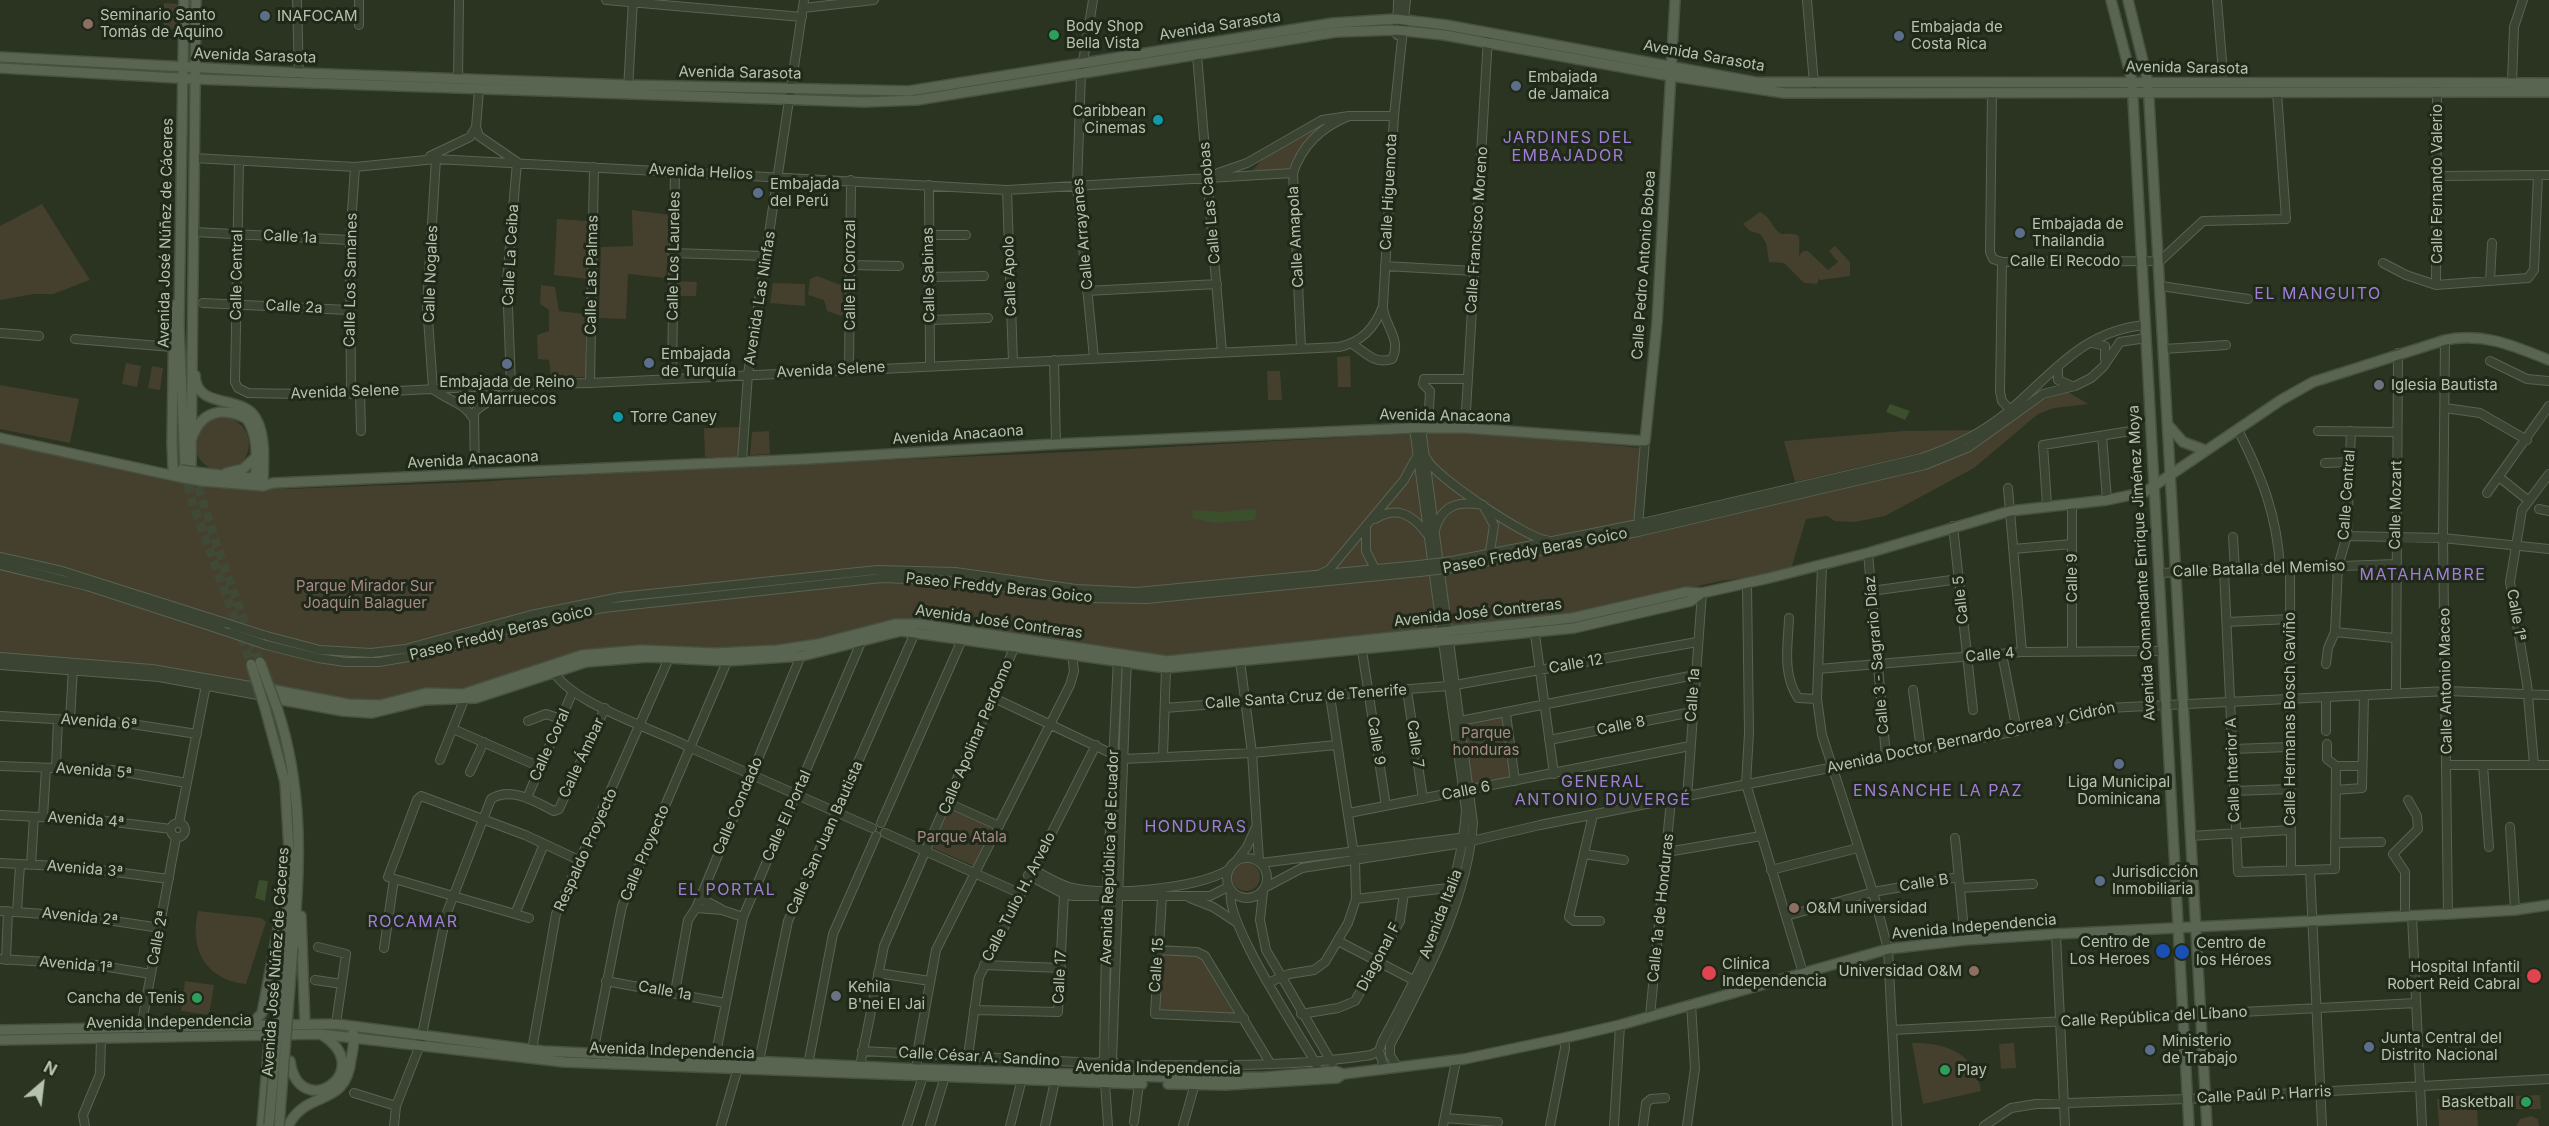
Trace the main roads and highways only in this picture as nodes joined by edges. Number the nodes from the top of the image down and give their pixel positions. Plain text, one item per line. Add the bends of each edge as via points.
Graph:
1 (184, 0) edge
2 (196, 0) edge
3 (1675, 0) edge
4 (2111, 0) edge
5 (2128, 0) edge
6 (1488, 38) junction
7 (0, 57) edge
8 (0, 68) edge
9 (1672, 71) junction
10 (183, 73) junction
11 (195, 74) junction
12 (299, 78) junction
13 (2549, 83) edge
14 (2132, 86) junction
15 (2149, 87) junction
16 (2387, 88) junction
17 (2437, 88) junction
18 (628, 89) junction
19 (2549, 92) edge
20 (181, 176) junction
21 (194, 176) junction
22 (181, 190) junction
23 (194, 190) junction
24 (194, 246) junction
25 (180, 248) junction
26 (192, 338) junction
27 (2549, 360) edge
28 (2168, 425) junction
29 (0, 438) edge
30 (1645, 441) joint
31 (190, 443) junction
32 (2205, 450) junction
33 (257, 456) junction
34 (181, 471) junction
35 (217, 474) junction
36 (2171, 476) junction
37 (203, 477) junction
38 (259, 482) junction
39 (2154, 488) junction
40 (917, 628) junction
41 (964, 635) junction
42 (1361, 645) junction
43 (802, 651) junction
44 (729, 657) junction
45 (1122, 658) junction
46 (552, 668) junction
47 (294, 869) junction
48 (2549, 905) edge
49 (2194, 927) junction
50 (2176, 928) junction
51 (289, 947) junction
52 (291, 987) junction
53 (262, 1012) junction
54 (305, 1024) junction
55 (250, 1026) junction
56 (352, 1026) junction
57 (0, 1030) edge
58 (270, 1030) junction
59 (202, 1031) junction
60 (140, 1032) junction
61 (320, 1034) junction
62 (354, 1037) junction
63 (0, 1040) edge
64 (421, 1041) junction
65 (487, 1050) junction
66 (592, 1058) junction
67 (739, 1064) junction
68 (807, 1067) junction
69 (848, 1069) junction
70 (919, 1074) junction
71 (1023, 1076) junction
72 (1093, 1079) junction
73 (1124, 1080) junction
74 (1196, 1082) junction
75 (271, 1126) edge
76 (288, 1126) edge
77 (2188, 1126) edge
78 (2207, 1126) edge

1 - 10 main road, Avenida José Núñez de Cáceres
2 - 11 main road, Avenida José Núñez de Cáceres
3 - 9 main road, Calle Pedro Antonio Bobea
4 - 14 main road, Avenida Comandante Enrique Jiménez Moya
5 - 15 main road
6 - 9 main road, Avenida Sarasota
6 - 18 main road, Avenida Sarasota via 1399,31 1336,32 917,100 790,100
6 - 18 main road, Avenida Sarasota via 1400,19 1333,23 909,91
7 - 10 main road, Avenida Sarasota
8 - 10 main road, Avenida Sarasota
9 - 14 main road, Avenida Sarasota via 1755,82 1814,84
9 - 14 main road, Avenida Sarasota via 1784,93 1992,93
9 - 30 main road, Calle Pedro Antonio Bobea via 1657,323
10 - 11 main road, Avenida Sarasota
10 - 20 main road, Avenida José Núñez de Cáceres
11 - 12 main road, Avenida Sarasota
11 - 21 main road, Avenida José Núñez de Cáceres
12 - 18 main road, Avenida Sarasota via 458,78
12 - 18 main road, Avenida Sarasota via 479,90
13 - 17 main road, Avenida Sarasota
14 - 15 main road, Avenida Sarasota
14 - 39 main road, Avenida Comandante Enrique Jiménez Moya
15 - 16 main road, Avenida Sarasota via 2277,92
15 - 16 main road, Avenida Sarasota via 2223,80
15 - 28 main road
16 - 17 main road, Avenida Sarasota
17 - 19 main road, Avenida Sarasota
20 - 21 main road
20 - 22 main road, Avenida José Núñez de Cáceres
21 - 23 main road, Avenida José Núñez de Cáceres
22 - 23 main road
22 - 25 main road, Avenida José Núñez de Cáceres
23 - 24 main road, Avenida José Núñez de Cáceres
24 - 25 main road
24 - 26 main road, Avenida José Núñez de Cáceres
25 - 34 main road, Avenida José Núñez de Cáceres
25 - 34 main road via 172,347
26 - 31 main road, Avenida José Núñez de Cáceres
26 - 38 main road via 199,390 210,399 244,408 256,418 262,436
27 - 32 main road, Avenida José Contreras via 2494,339 2462,336 2445,340 2313,382
28 - 32 main road via 2183,442
28 - 36 main road
29 - 34 main road, Avenida Anacaona
30 - 38 main road, Avenida Anacaona via 1421,428
31 - 33 main road via 199,423 215,411 225,410 246,419 253,429
31 - 34 main road, Avenida José Núñez de Cáceres
32 - 36 main road, Avenida José Contreras
33 - 35 main road via 243,469
33 - 38 main road
34 - 37 main road, Avenida Anacaona, bridge
35 - 37 main road, Avenida Anacaona
35 - 38 main road, Avenida Anacaona
36 - 39 main road, Avenida José Contreras
36 - 49 main road
37 - 38 main road, Avenida Anacaona
39 - 42 main road, Avenida José Contreras via 2107,500 2010,511 1868,553 1702,593 1691,601 1584,626 1534,627
39 - 50 main road, Avenida Comandante Enrique Jiménez Moya
40 - 41 main road, Avenida José Contreras
40 - 43 main road, Avenida José Contreras
40 - 43 main road, Avenida José Contreras via 882,627
41 - 45 main road, Avenida José Contreras
41 - 45 main road, Avenida José Contreras via 1015,646
42 - 45 main road, Avenida José Contreras via 1167,661
42 - 45 main road, Avenida José Contreras via 1166,668
43 - 44 main road, Avenida José Contreras
44 - 46 main road, Avenida José Contreras via 634,657
44 - 46 main road, Avenida José Contreras via 622,651 582,655
46 - 46 main road, Avenida José Contreras via 464,700 425,700 364,713 265,693 380,705 426,693 463,694
47 - 47 main road, Avenida José Núñez de Cáceres, bridge via 285,782 255,663 277,708 290,749 297,797
47 - 51 main road, Avenida José Núñez de Cáceres
47 - 53 main road
47 - 54 main road
48 - 49 main road, Avenida Independencia
49 - 50 main road, Avenida Independencia
49 - 78 main road
50 - 74 main road, Avenida Independencia via 1965,940 1888,949 1620,1025 1456,1060 1321,1076
50 - 77 main road, Avenida Comandante Enrique Jiménez Moya
51 - 52 main road, Avenida José Núñez de Cáceres, bridge
51 - 75 main road, Avenida José Núñez de Cáceres, bridge
52 - 61 main road, bridge via 290,1061 294,1077 303,1087 316,1091 335,1082 342,1071 343,1058 335,1045
52 - 75 main road, Avenida José Núñez de Cáceres, bridge
53 - 55 main road
53 - 58 main road
54 - 56 main road, Avenida Independencia
54 - 58 main road, Avenida Independencia
55 - 58 main road, Avenida Independencia
55 - 59 main road, Avenida Independencia
56 - 62 main road
56 - 64 main road, Avenida Independencia
57 - 60 main road, Avenida Independencia
58 - 59 main road, Avenida Independencia
58 - 61 main road, Avenida Independencia
58 - 75 main road
59 - 60 main road, Avenida Independencia
60 - 63 main road, Avenida Independencia via 101,1039
61 - 62 main road, Avenida Independencia
62 - 64 main road, Avenida Independencia
62 - 76 main road via 346,1084 305,1106
64 - 65 main road, Avenida Independencia
65 - 66 main road, Avenida Independencia
65 - 66 main road, Avenida Independencia via 532,1050
66 - 67 main road, Avenida Independencia
67 - 68 main road, Avenida Independencia
67 - 68 main road, Avenida Independencia via 759,1061
68 - 69 main road, Avenida Independencia
69 - 70 main road, Avenida Independencia
69 - 70 main road, Avenida Independencia via 860,1066
70 - 71 main road, Avenida Independencia
71 - 72 main road, Avenida Independencia
71 - 72 main road, Avenida Independencia via 1055,1081
72 - 73 main road, Avenida Independencia
72 - 73 main road, Avenida Independencia via 1105,1083
73 - 74 main road, Avenida Independencia
73 - 74 main road, Avenida Independencia via 1139,1084

